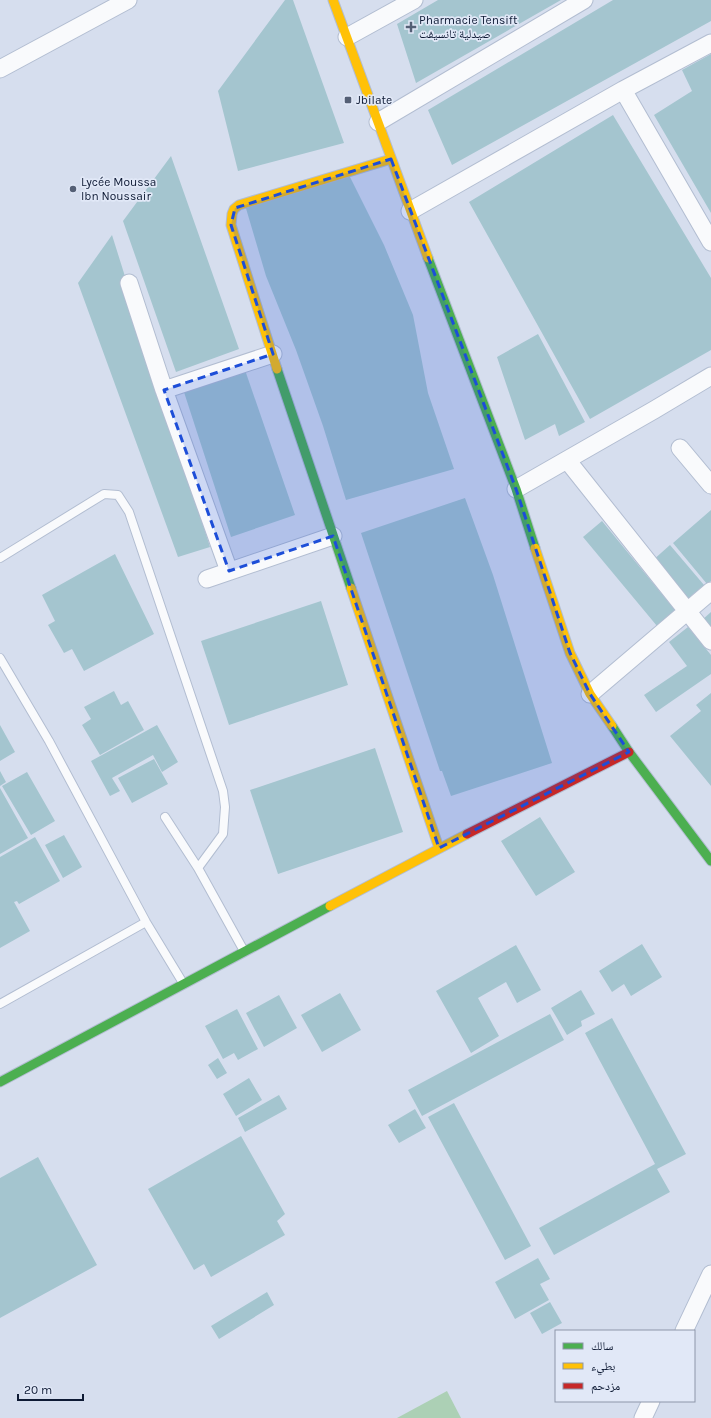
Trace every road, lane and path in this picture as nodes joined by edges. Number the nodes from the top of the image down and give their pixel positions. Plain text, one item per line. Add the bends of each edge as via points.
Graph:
1 (128, 0) edge
2 (333, 0) edge
3 (414, 0) edge
4 (584, 0) edge
5 (347, 38) junction
6 (711, 43) edge
7 (0, 69) edge
8 (623, 90) junction
9 (378, 122) junction
10 (391, 159) junction
11 (410, 211) junction
12 (711, 242) edge
13 (129, 283) dead end
14 (273, 354) junction
15 (711, 376) edge
16 (164, 390) junction
17 (680, 448) dead end
18 (567, 460) junction
19 (711, 485) edge
20 (516, 489) junction
21 (333, 536) junction
22 (0, 558) edge
23 (229, 571) junction
24 (207, 579) dead end
25 (711, 591) edge
26 (688, 612) junction
27 (711, 641) edge
28 (0, 658) edge
29 (590, 694) junction
30 (629, 752) junction
31 (165, 817) dead end
32 (439, 848) junction
33 (711, 861) edge
34 (198, 868) junction
35 (146, 922) junction
36 (244, 951) junction
37 (183, 984) junction
38 (0, 1004) edge
39 (0, 1082) edge
40 (710, 1281) edge
41 (685, 1330) edge
42 (651, 1402) edge
43 (643, 1418) edge

1 - 7 street
2 - 5 street
3 - 5 street
4 - 9 street
5 - 9 street
6 - 8 street
8 - 11 street
8 - 12 street
9 - 10 street
10 - 11 street
10 - 14 street via 239,205 232,212 231,225
11 - 20 street
13 - 16 street
14 - 16 street
14 - 21 street
15 - 18 street
16 - 23 street
17 - 19 street
18 - 20 street
18 - 26 street
20 - 29 street via 570,653
21 - 23 street
21 - 32 street
22 - 34 lane via 104,494 118,495 131,520 223,791 223,834
23 - 24 street
25 - 26 street
26 - 27 street
26 - 29 street
28 - 35 lane via 49,741
29 - 30 street
30 - 32 street
30 - 33 street
31 - 34 lane
32 - 36 street
34 - 36 lane
35 - 37 lane
35 - 38 lane
36 - 37 street
37 - 39 street
40 - 41 street
42 - 43 street

